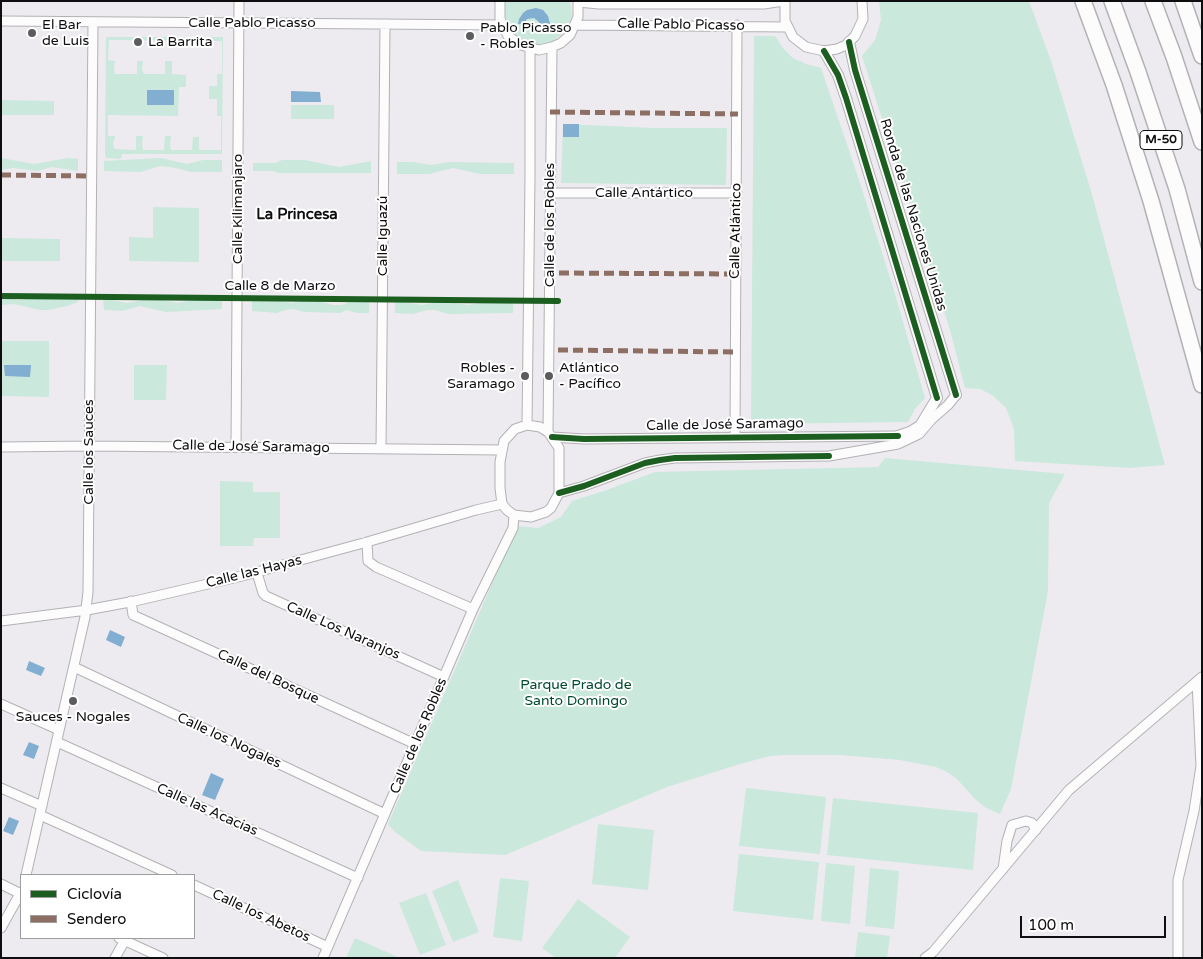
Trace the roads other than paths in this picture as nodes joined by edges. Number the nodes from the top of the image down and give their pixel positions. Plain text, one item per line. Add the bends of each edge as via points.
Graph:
1 (239, 1) edge
2 (500, 1) edge
3 (578, 1) edge
4 (784, 1) edge
5 (862, 1) edge
6 (1083, 1) edge
7 (1112, 1) edge
8 (1153, 1) edge
9 (1183, 1) edge
10 (1, 21) edge
11 (93, 22) junction
12 (239, 23) junction
13 (385, 24) junction
14 (502, 25) junction
15 (576, 25) junction
16 (737, 25) junction
17 (787, 27) junction
18 (849, 42) junction
19 (552, 47) junction
20 (530, 49) junction
21 (824, 51) junction
22 (1202, 56) edge
23 (1202, 142) edge
24 (550, 193) junction
25 (737, 193) junction
26 (1202, 282) edge
27 (1202, 385) edge
28 (956, 394) joint
29 (527, 425) junction
30 (550, 434) junction
31 (898, 436) joint
32 (735, 437) junction
33 (89, 446) junction
34 (1, 447) edge
35 (236, 447) junction
36 (382, 449) junction
37 (502, 450) junction
38 (559, 493) junction
39 (502, 504) junction
40 (514, 515) junction
41 (367, 542) junction
42 (257, 573) junction
43 (131, 601) junction
44 (473, 609) junction
45 (87, 610) junction
46 (1, 621) edge
47 (74, 667) junction
48 (444, 677) junction
49 (1199, 679) edge
50 (1, 704) edge
51 (59, 730) junction
52 (57, 742) junction
53 (415, 744) junction
54 (1, 788) edge
55 (41, 810) junction
56 (385, 814) junction
57 (1036, 830) junction
58 (1003, 869) junction
59 (26, 874) edge
60 (170, 874) edge
61 (358, 878) junction
62 (1, 884) edge
63 (195, 885) edge
64 (20, 893) edge
65 (20, 895) edge
66 (1, 928) edge
67 (122, 939) edge
68 (328, 947) junction
69 (115, 958) edge
70 (163, 958) edge
71 (323, 958) edge
72 (925, 958) edge
73 (1178, 958) edge

1 - 12 street, Calle Kilimanjaro
2 - 14 street
3 - 4 street, Calle Pablo Picasso via 599,4 764,4
3 - 15 street
4 - 17 street
5 - 18 street via 861,26
6 - 27 highway via 1151,201
7 - 26 highway, M-50 via 1177,189
8 - 23 highway, M-50
9 - 22 highway
10 - 11 street, Calle Pablo Picasso
11 - 12 street, Calle Pablo Picasso
11 - 33 street, Calle los Sauces
12 - 13 street, Calle Pablo Picasso
12 - 35 street, Calle Kilimanjaro
13 - 14 street, Calle Pablo Picasso
13 - 36 street, Calle Iguazú
14 - 20 street via 514,41
15 - 16 street, Calle Pablo Picasso
15 - 19 street via 570,35
16 - 17 street, Calle Pablo Picasso
16 - 25 street, Calle Atlántico
17 - 21 street via 806,47
18 - 21 street via 837,49
18 - 28 street, Ronda de las Naciones Unidas
19 - 20 street
19 - 24 street, Calle de los Robles
20 - 29 street, Calle de los Robles
21 - 31 street via 838,75 846,98 938,398 920,426
24 - 25 street, Calle Antártico
24 - 30 street, Calle de los Robles
25 - 32 street, Calle Atlántico
28 - 38 street via 919,434 898,444 829,456 660,460
29 - 30 street via 540,427
29 - 37 street via 508,435
30 - 32 street, Calle de José Saramago via 584,439
30 - 38 street via 559,448
31 - 32 street, Calle de José Saramago
33 - 34 street, Calle de José Saramago
33 - 35 street, Calle de José Saramago
33 - 45 street, Calle los Sauces
35 - 36 street, Calle de José Saramago
36 - 37 street, Calle de José Saramago
37 - 39 street
38 - 40 street via 546,512 531,517
39 - 40 street
39 - 41 street, Calle las Hayas
40 - 44 street, Calle de los Robles via 513,528
41 - 42 street, Calle las Hayas
41 - 44 street via 368,561 376,567
42 - 43 street, Calle las Hayas
42 - 48 street, Calle Los Naranjos via 266,596
43 - 45 street, Calle las Hayas
43 - 53 street, Calle del Bosque via 133,615
44 - 48 street, Calle de los Robles
45 - 46 street, Calle las Hayas
45 - 47 street, Calle los Sauces
47 - 51 street, Calle los Sauces
47 - 56 street, Calle los Nogales
48 - 53 street, Calle de los Robles
49 - 57 street via 1069,790
49 - 73 street via 1201,766 1178,880
50 - 51 street
51 - 52 street, Calle los Sauces
52 - 55 street, Calle los Sauces
52 - 61 street, Calle las Acacias
53 - 56 street, Calle de los Robles
54 - 55 street
55 - 59 street, Calle los Sauces
55 - 60 street
56 - 61 street, Calle de los Robles
57 - 58 street
57 - 58 street via 1032,823 1026,821 1012,825
58 - 72 street
61 - 68 street, Calle de los Robles
62 - 64 street
63 - 68 street, Calle los Abetos
65 - 66 street
67 - 69 street
67 - 70 street
68 - 71 street, Calle de los Robles

